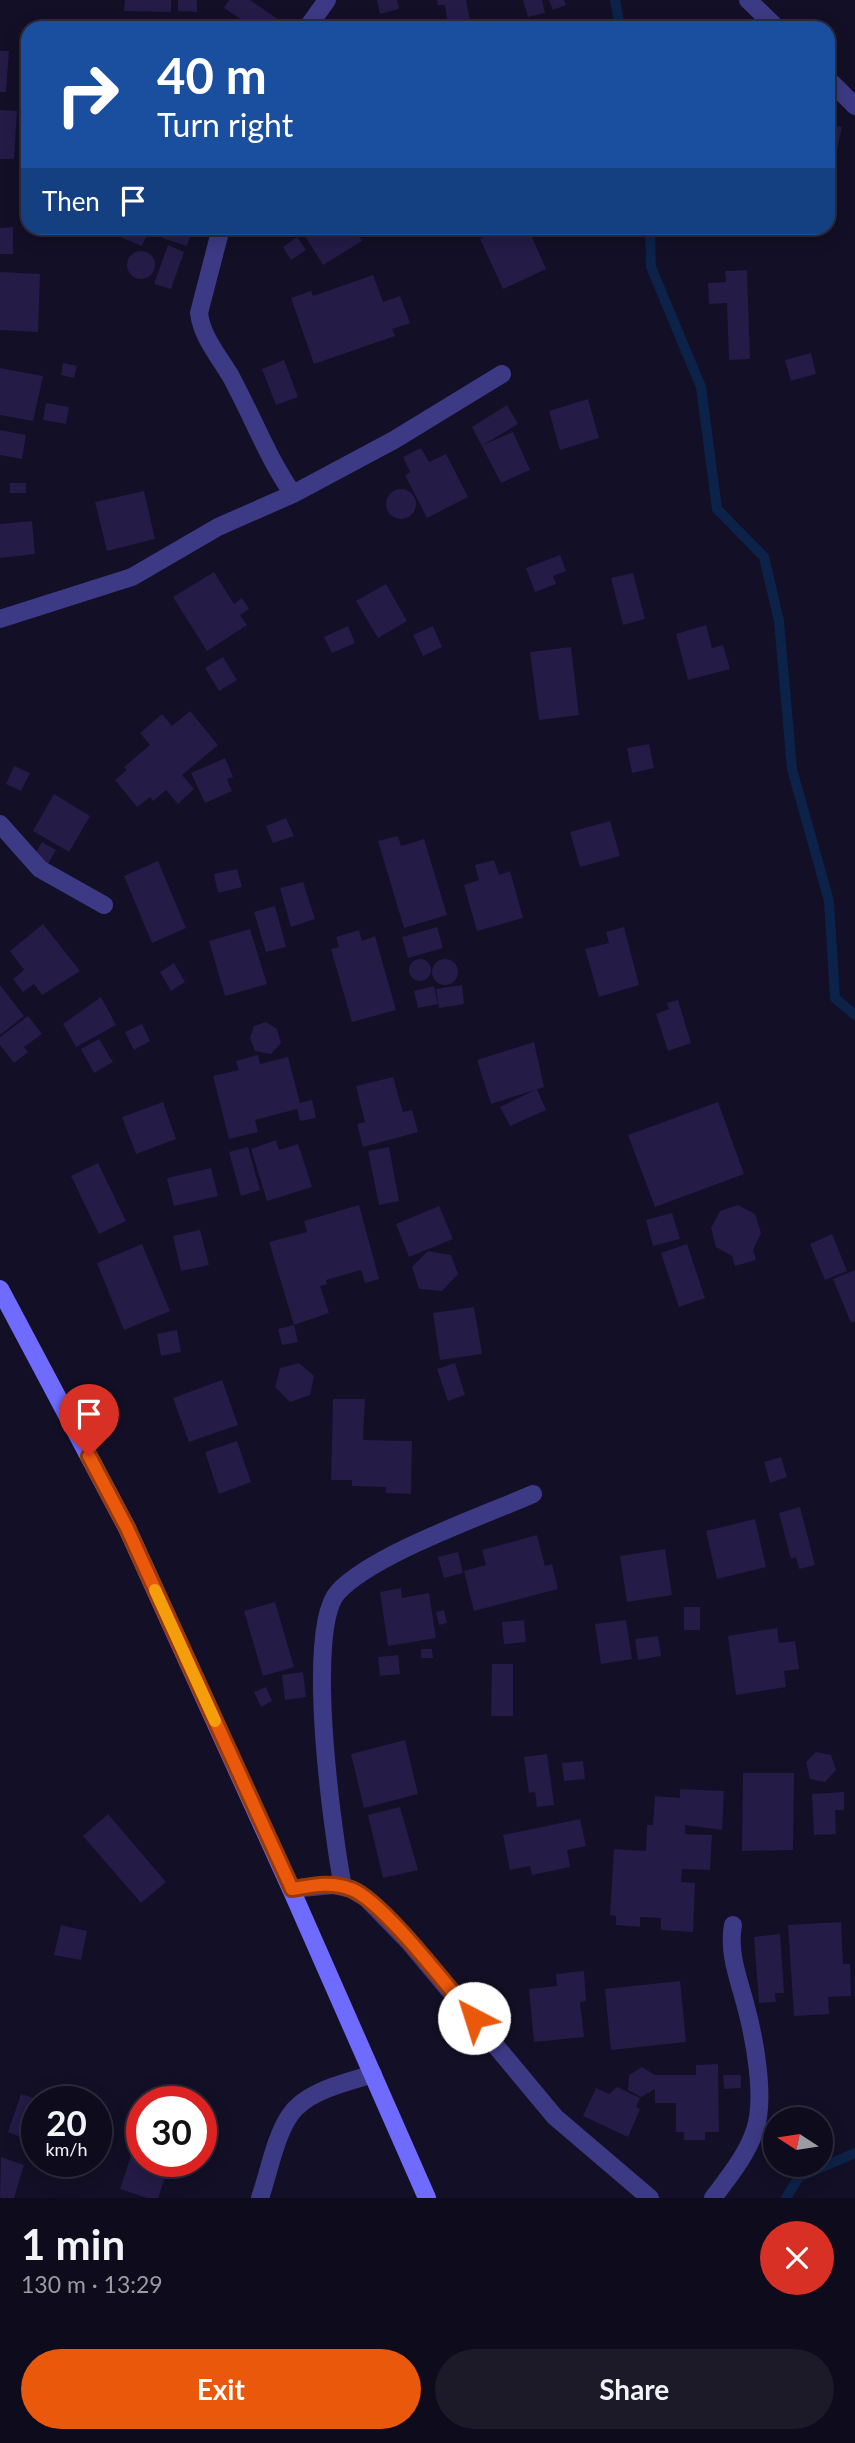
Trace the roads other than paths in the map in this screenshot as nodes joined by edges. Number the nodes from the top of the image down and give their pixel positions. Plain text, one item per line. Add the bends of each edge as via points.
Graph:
1 (327, 0) edge
2 (748, 0) edge
3 (312, 21) edge
4 (769, 21) edge
5 (835, 86) edge
6 (855, 106) edge
7 (219, 235) edge
8 (502, 374) dead end
9 (293, 494) junction
10 (0, 619) edge
11 (0, 824) edge
12 (104, 905) dead end
13 (0, 1289) edge
14 (533, 1494) dead end
15 (343, 1887) junction
16 (292, 1889) junction
17 (733, 1925) dead end
18 (373, 2074) junction
19 (260, 2198) edge
20 (427, 2198) edge
21 (650, 2198) edge
22 (713, 2198) edge

1 - 3 street
2 - 4 street
5 - 6 street
7 - 9 street via 199,313 201,325
8 - 9 street
9 - 10 street via 218,527 132,577
11 - 12 street via 40,869
13 - 16 main road via 127,1528
14 - 15 street via 401,1551 347,1584 329,1606 324,1636 324,1754
15 - 16 street via 323,1884
15 - 21 street via 366,1898 410,1942 555,2118
16 - 18 main road
17 - 22 street via 732,1954 754,2042 758,2115 744,2153
18 - 19 street via 304,2101 290,2115
18 - 20 main road

